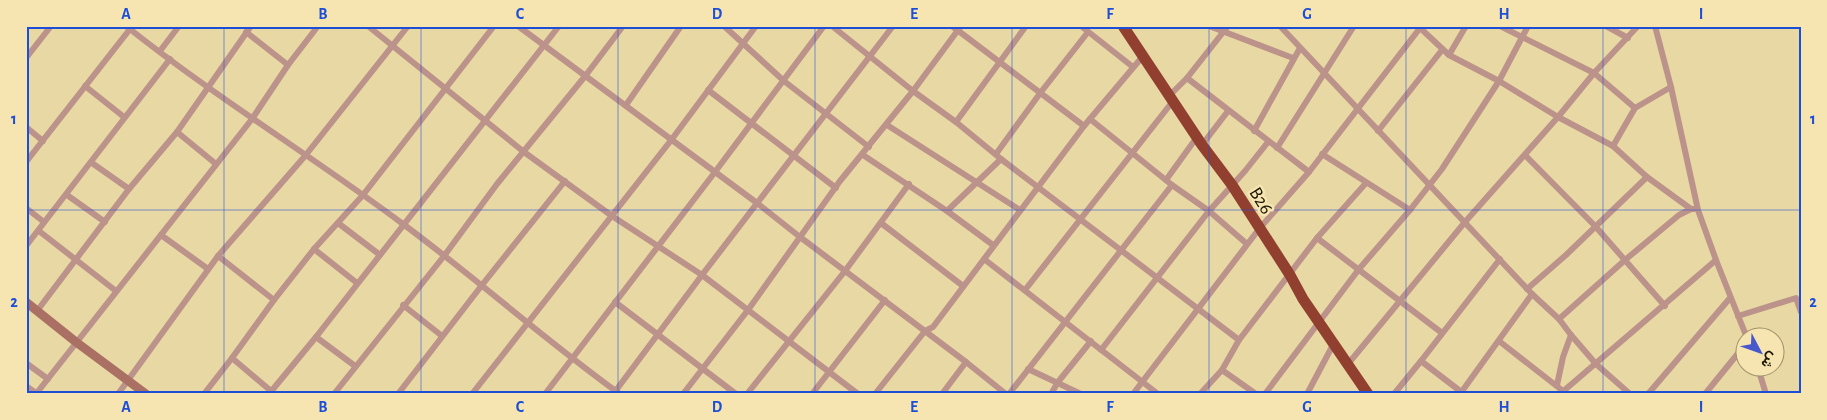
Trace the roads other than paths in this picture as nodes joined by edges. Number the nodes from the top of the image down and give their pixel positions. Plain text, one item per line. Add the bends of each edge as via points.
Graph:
1 (52, 26) edge
2 (179, 26) edge
3 (251, 26) edge
4 (318, 26) edge
5 (368, 26) edge
6 (408, 26) edge
7 (494, 26) edge
8 (518, 26) edge
9 (559, 26) edge
10 (623, 26) edge
11 (681, 26) edge
12 (724, 26) edge
13 (756, 26) edge
14 (824, 26) edge
15 (832, 26) edge
16 (893, 26) edge
17 (1026, 26) edge
18 (1081, 26) edge
19 (1209, 26) edge
20 (1280, 26) edge
21 (1354, 26) edge
22 (1466, 26) edge
23 (1500, 26) edge
24 (1528, 26) edge
25 (1606, 26) edge
26 (1638, 26) edge
27 (1655, 26) edge
28 (1124, 27) edge
29 (1419, 27) edge
30 (128, 28) edge
31 (957, 28) edge
32 (1226, 29) edge
33 (246, 32) junction
34 (1088, 32) junction
35 (1521, 37) junction
36 (1628, 38) junction
37 (743, 44) junction
38 (393, 46) junction
39 (544, 46) junction
40 (1300, 48) junction
41 (1442, 50) junction
42 (160, 51) junction
43 (1449, 55) junction
44 (1143, 56) junction
45 (871, 57) junction
46 (26, 58) edge
47 (1293, 58) junction
48 (170, 59) junction
49 (999, 62) junction
50 (288, 66) junction
51 (1134, 67) junction
52 (1324, 72) junction
53 (1594, 74) junction
54 (586, 75) junction
55 (1187, 78) junction
56 (784, 81) junction
57 (1499, 82) junction
58 (85, 86) junction
59 (208, 87) junction
60 (1671, 87) junction
61 (446, 90) junction
62 (708, 90) junction
63 (913, 91) junction
64 (1040, 92) junction
65 (1171, 99) junction
66 (626, 105) junction
67 (1635, 108) junction
68 (1358, 109) junction
69 (1228, 111) junction
70 (826, 114) junction
71 (124, 117) junction
72 (1558, 117) junction
73 (252, 119) junction
74 (1090, 119) junction
75 (485, 120) junction
76 (956, 122) junction
77 (752, 123) junction
78 (886, 125) junction
79 (1084, 126) junction
80 (26, 127) edge
81 (1254, 131) junction
82 (1378, 131) junction
83 (177, 132) junction
84 (672, 139) junction
85 (44, 141) junction
86 (1199, 141) junction
87 (1268, 142) junction
88 (870, 146) junction
89 (1613, 146) junction
90 (1277, 148) junction
91 (524, 152) junction
92 (1132, 152) junction
93 (793, 154) junction
94 (1322, 154) junction
95 (863, 155) junction
96 (1525, 155) junction
97 (305, 156) junction
98 (998, 157) junction
99 (26, 162) edge
100 (92, 162) junction
101 (216, 164) junction
102 (715, 172) junction
103 (1309, 172) junction
104 (1647, 177) junction
105 (1166, 180) junction
106 (564, 181) junction
107 (977, 182) junction
108 (1366, 182) junction
109 (909, 184) junction
110 (1172, 185) junction
111 (1430, 185) junction
112 (1232, 186) junction
113 (1039, 187) junction
114 (836, 188) junction
115 (130, 190) junction
116 (67, 195) junction
117 (363, 195) junction
118 (758, 203) junction
119 (26, 208) edge
120 (1691, 208) junction
121 (1020, 210) junction
122 (1410, 210) junction
123 (1698, 210) junction
124 (947, 211) junction
125 (1209, 211) junction
126 (612, 216) junction
127 (1080, 219) junction
128 (44, 222) junction
129 (105, 222) junction
130 (1465, 222) junction
131 (338, 223) junction
132 (881, 223) junction
133 (404, 225) junction
134 (1596, 227) junction
135 (1259, 229) junction
136 (38, 231) junction
137 (160, 235) junction
138 (800, 237) junction
139 (1317, 238) junction
140 (1247, 244) junction
141 (994, 245) junction
142 (26, 246) edge
143 (658, 246) junction
144 (314, 249) junction
145 (1120, 250) junction
146 (380, 255) junction
147 (218, 256) junction
148 (444, 256) junction
149 (984, 259) junction
150 (1500, 259) junction
151 (76, 260) junction
152 (1625, 260) junction
153 (1716, 260) junction
154 (1359, 268) junction
155 (208, 269) junction
156 (845, 271) junction
157 (702, 275) junction
158 (1290, 275) junction
159 (1158, 277) junction
160 (357, 283) junction
161 (482, 284) junction
162 (962, 286) junction
163 (1025, 290) junction
164 (116, 291) junction
165 (1530, 291) junction
166 (1730, 298) junction
167 (274, 300) junction
168 (884, 300) junction
169 (1399, 300) junction
170 (26, 302) edge
171 (615, 302) junction
172 (403, 305) junction
173 (1665, 306) junction
174 (1198, 309) junction
175 (748, 310) junction
176 (36, 311) junction
177 (1801, 312) edge
178 (1738, 316) junction
179 (1559, 319) junction
180 (1065, 321) junction
181 (1319, 321) junction
182 (527, 323) junction
183 (1743, 328) edge
184 (925, 331) junction
185 (1442, 333) junction
186 (658, 334) junction
187 (1571, 335) junction
188 (442, 336) junction
189 (316, 337) junction
190 (1239, 340) junction
191 (1499, 340) junction
192 (788, 341) junction
193 (1091, 341) junction
194 (76, 342) junction
195 (1334, 343) junction
196 (1101, 350) junction
197 (232, 358) junction
198 (1734, 358) edge
199 (573, 359) junction
200 (1421, 361) junction
201 (966, 362) junction
202 (26, 363) edge
203 (1348, 364) junction
204 (1596, 364) junction
205 (355, 366) junction
206 (703, 368) junction
207 (1028, 369) junction
208 (1222, 370) junction
209 (828, 371) junction
210 (1761, 378) edge
211 (48, 379) junction
212 (128, 380) junction
213 (1058, 382) junction
214 (1142, 382) junction
215 (26, 386) edge
216 (1557, 386) junction
217 (270, 392) edge
218 (1562, 392) edge
219 (616, 393) edge
220 (1462, 393) edge
221 (36, 394) edge
222 (118, 394) edge
223 (146, 394) edge
224 (204, 394) edge
225 (334, 394) edge
226 (398, 394) edge
227 (472, 394) edge
228 (545, 394) edge
229 (683, 394) edge
230 (736, 394) edge
231 (747, 394) edge
232 (812, 394) edge
233 (858, 394) edge
234 (875, 394) edge
235 (942, 394) edge
236 (1007, 394) edge
237 (1051, 394) edge
238 (1081, 394) edge
239 (1133, 394) edge
240 (1158, 394) edge
241 (1200, 394) edge
242 (1256, 394) edge
243 (1265, 394) edge
244 (1307, 394) edge
245 (1368, 394) edge
246 (1394, 394) edge
247 (1630, 394) edge
248 (1648, 394) edge
249 (1705, 394) edge
250 (1766, 394) edge

1 - 46 street
2 - 42 street
3 - 33 street
4 - 50 street
5 - 38 street
6 - 38 street
7 - 61 street
8 - 39 street
9 - 39 street
10 - 54 street
11 - 66 street
12 - 37 street
13 - 37 street
14 - 56 street
15 - 45 street
16 - 45 street
17 - 49 street
18 - 34 street
19 - 32 street
20 - 40 street
21 - 52 street
22 - 43 street
23 - 35 street
24 - 35 street
25 - 36 street
26 - 36 street
27 - 60 street
28 - 44 highway, B26
29 - 41 street
29 - 68 street
30 - 42 street
30 - 58 street
31 - 49 street
31 - 63 street
32 - 47 street
32 - 55 street
33 - 50 street
33 - 59 street
34 - 51 street
34 - 64 street
35 - 53 street
35 - 57 street
36 - 53 street
37 - 56 street
37 - 62 street
38 - 61 street
38 - 97 street
39 - 54 street
39 - 75 street
40 - 47 street
40 - 52 street
41 - 43 street
41 - 82 street
42 - 48 street
43 - 57 street
44 - 51 street
44 - 65 highway, B26
45 - 63 street
45 - 70 street
47 - 81 street
48 - 59 street
48 - 71 street
49 - 64 street
49 - 76 street
50 - 73 street
51 - 74 street
52 - 68 street
52 - 90 street
53 - 67 street
53 - 72 street
54 - 66 street
54 - 91 street
55 - 65 street
55 - 69 street
56 - 70 street
56 - 77 street
57 - 72 street
57 - 111 street
58 - 71 street
58 - 85 street
59 - 73 street
59 - 83 street
60 - 67 street
60 - 123 street
61 - 75 street
61 - 117 street
62 - 77 street
62 - 84 street
63 - 76 street
63 - 78 street
64 - 79 street
64 - 98 street
65 - 86 highway, B26
65 - 92 street
66 - 84 street
67 - 89 street
68 - 82 street
68 - 94 street
69 - 81 street
69 - 86 street
70 - 88 street
70 - 93 street
71 - 100 street
72 - 89 street
72 - 96 street
73 - 97 street
73 - 101 street
74 - 79 street
74 - 92 street
75 - 91 street
75 - 133 street
76 - 98 street
77 - 93 street
77 - 102 street
78 - 88 street
78 - 107 street
79 - 113 street
80 - 85 street
81 - 87 street
82 - 111 street
83 - 101 street
83 - 115 street
84 - 102 street
84 - 126 street
85 - 99 street
86 - 105 street
86 - 112 highway, B26
87 - 90 street
87 - 112 street
88 - 95 street
89 - 104 street
90 - 103 street
91 - 106 street
91 - 148 street
92 - 105 street
92 - 127 street
93 - 114 street
93 - 118 street
94 - 103 street
94 - 108 street
95 - 109 street
95 - 114 street
96 - 130 street
96 - 134 street
97 - 117 street
97 - 147 street
98 - 107 street
98 - 113 street
100 - 115 street
100 - 116 street
101 - 137 street
102 - 118 street
102 - 143 street
103 - 135 street
104 - 120 street
104 - 134 street
105 - 110 street
106 - 126 street
106 - 161 street
107 - 121 street
107 - 124 street
108 - 122 street
108 - 139 street
109 - 124 street
109 - 132 street
110 - 125 street
110 - 145 street
111 - 122 street
111 - 130 street
112 - 125 street
112 - 135 highway, B26
113 - 121 street
113 - 127 street
114 - 138 street
115 - 129 street
116 - 128 street
116 - 129 street
117 - 131 street
117 - 133 street
118 - 138 street
118 - 157 street
119 - 128 street
120 - 123 street
120 - 152 street
121 - 141 street
122 - 154 street
123 - 153 street
124 - 141 street
125 - 140 street
125 - 159 street
126 - 143 street
126 - 182 street
127 - 145 street
127 - 163 street
128 - 136 street
129 - 151 street
130 - 150 street
130 - 169 street
131 - 144 street
131 - 146 street
132 - 156 street
132 - 162 street
133 - 146 street
133 - 148 street
134 - 152 street
134 - 165 street
135 - 140 street
135 - 158 highway, B26
136 - 142 street
136 - 151 street
137 - 155 street
137 - 164 street
138 - 156 street
138 - 175 street
139 - 154 street
139 - 158 street
140 - 174 street
141 - 149 street
143 - 157 street
143 - 171 street
144 - 160 street
144 - 167 street
145 - 159 street
145 - 180 street
146 - 160 street
147 - 155 street
147 - 167 street
148 - 161 street
148 - 172 street
149 - 162 street
149 - 163 street
150 - 165 street
150 - 185 street
151 - 164 street
151 - 176 street
152 - 173 street
152 - 179 street
153 - 166 street
153 - 173 street
154 - 169 street
154 - 181 street
155 - 212 street
156 - 168 street
156 - 192 street
157 - 175 street
157 - 186 street
158 - 181 highway, B26
158 - 190 street
159 - 174 street
159 - 196 street
160 - 189 street
161 - 182 street
161 - 188 street
162 - 184 street via 933,327
163 - 180 street
164 - 194 street
165 - 179 street
165 - 191 street
166 - 178 street
166 - 248 street
167 - 197 street
168 - 184 street
168 - 209 street
169 - 185 street
169 - 203 street
170 - 176 street
171 - 186 street
171 - 199 street
172 - 188 street
172 - 205 street
173 - 204 street
174 - 190 street
174 - 214 street
175 - 192 street
175 - 206 street
176 - 194 street
177 - 178 street via 1796,298
178 - 183 street
179 - 187 street
180 - 193 street
180 - 207 street
181 - 195 highway, B26
181 - 243 street
182 - 199 street
182 - 227 street
184 - 201 street
184 - 234 street
185 - 200 street
186 - 206 street
186 - 219 street
187 - 204 street
187 - 216 street
188 - 226 street
189 - 205 street
189 - 217 street
190 - 208 street
191 - 216 street
191 - 220 street
192 - 209 street
192 - 231 street
193 - 196 street
193 - 213 street
194 - 211 street
194 - 212 street
195 - 203 highway, B26
195 - 244 street
196 - 214 street
197 - 217 street
197 - 224 street
198 - 249 street
199 - 219 street
199 - 228 street
200 - 220 street
200 - 246 street
201 - 235 street
201 - 236 street
202 - 211 street
203 - 245 highway, B26
204 - 218 street
204 - 247 street
205 - 225 street
206 - 229 street
206 - 230 street
207 - 213 street
207 - 236 street
208 - 241 street
208 - 242 street
209 - 232 street
209 - 233 street
210 - 250 street
211 - 221 street
212 - 222 street
212 - 223 street
213 - 237 street
213 - 238 street
214 - 239 street
214 - 240 street
215 - 221 street
216 - 218 street

